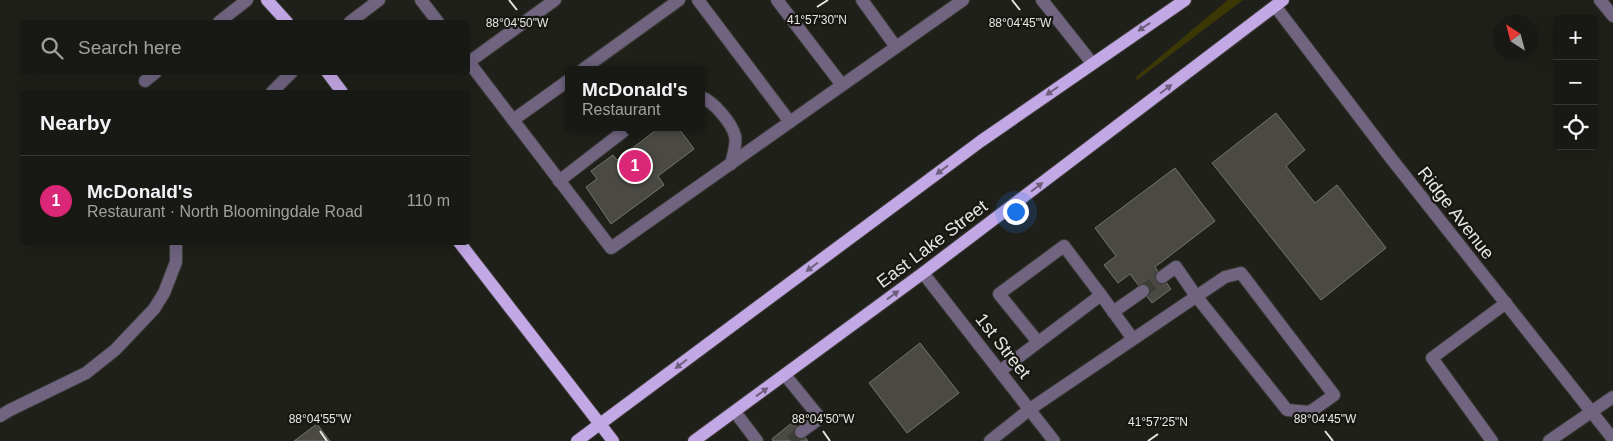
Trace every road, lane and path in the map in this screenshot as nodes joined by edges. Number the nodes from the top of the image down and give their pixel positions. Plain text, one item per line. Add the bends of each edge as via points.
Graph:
1 (247, 0) edge
2 (267, 0) edge
3 (379, 0) edge
4 (421, 0) edge
5 (555, 0) edge
6 (680, 0) edge
7 (698, 0) edge
8 (777, 0) edge
9 (862, 0) edge
10 (964, 0) edge
11 (1042, 0) edge
12 (1185, 0) edge
13 (1600, 0) edge
14 (1278, 2) edge
15 (1613, 16) edge
16 (222, 20) edge
17 (285, 20) edge
18 (353, 20) edge
19 (436, 20) edge
20 (896, 47) junction
21 (470, 61) edge
22 (1092, 63) junction
23 (470, 65) edge
24 (588, 66) edge
25 (152, 75) edge
26 (289, 75) edge
27 (329, 75) edge
28 (145, 81) dead end
29 (565, 83) edge
30 (842, 85) junction
31 (274, 90) edge
32 (340, 90) edge
33 (705, 99) edge
34 (513, 120) junction
35 (790, 122) junction
36 (624, 131) edge
37 (731, 164) junction
38 (559, 181) junction
39 (176, 245) edge
40 (460, 245) edge
41 (923, 273) junction
42 (1162, 277) tunnel mouth
43 (1143, 291) tunnel mouth
44 (1101, 295) junction
45 (1196, 296) junction
46 (1506, 303) junction
47 (1113, 312) junction
48 (1133, 340) junction
49 (1038, 342) junction
50 (1000, 371) junction
51 (785, 375) junction
52 (1613, 397) edge
53 (1030, 410) junction
54 (735, 412) junction
55 (1592, 412) junction
56 (0, 416) edge
57 (600, 424) junction
58 (801, 432) tunnel mouth
59 (1613, 438) edge
60 (577, 441) edge
61 (613, 441) edge
62 (694, 441) edge
63 (757, 441) edge
64 (990, 441) edge
65 (1054, 441) edge
66 (1492, 441) edge
67 (1549, 441) edge

1 - 16 street
2 - 17 main road
3 - 18 street
4 - 19 street
5 - 21 street
6 - 24 street
7 - 35 street
8 - 30 street
9 - 20 street
10 - 20 street
11 - 22 street
12 -> 22 main road
13 - 15 street
41 -> 14 main road, East Lake Street
14 - 46 street, Ridge Avenue via 1390,157
20 - 30 street
22 -> 57 main road via 981,141
23 - 34 street
25 - 28 street
26 - 31 street
27 - 32 main road
29 - 34 street
30 - 35 street
33 - 37 street via 725,117 736,136
34 - 38 street
35 - 37 street
36 - 38 street
37 - 38 street via 611,248
39 - 56 street via 176,262 164,293 154,309 115,350 86,373
40 - 57 main road
41 - 50 street, 1st Street
51 -> 41 main road, East Lake Street
42 - 45 street via 1176,267
43 - 47 street
44 - 47 street
44 - 49 street
44 - 49 street via 1064,246 999,294
45 - 45 street via 1225,277 1241,273 1334,395 1310,412 1287,410
45 - 48 street
46 - 55 street, Ridge Avenue
46 - 66 street via 1432,358
47 - 48 street
48 - 53 street
49 - 50 street
50 - 53 street, 1st Street
54 -> 51 main road, East Lake Street
51 - 58 street via 820,418
52 - 55 street
53 - 64 street
53 - 65 street, 1st Street
54 - 62 main road, East Lake Street
54 - 63 street
55 - 59 street, Ridge Avenue
55 - 67 street
57 - 60 main road
57 - 61 main road

